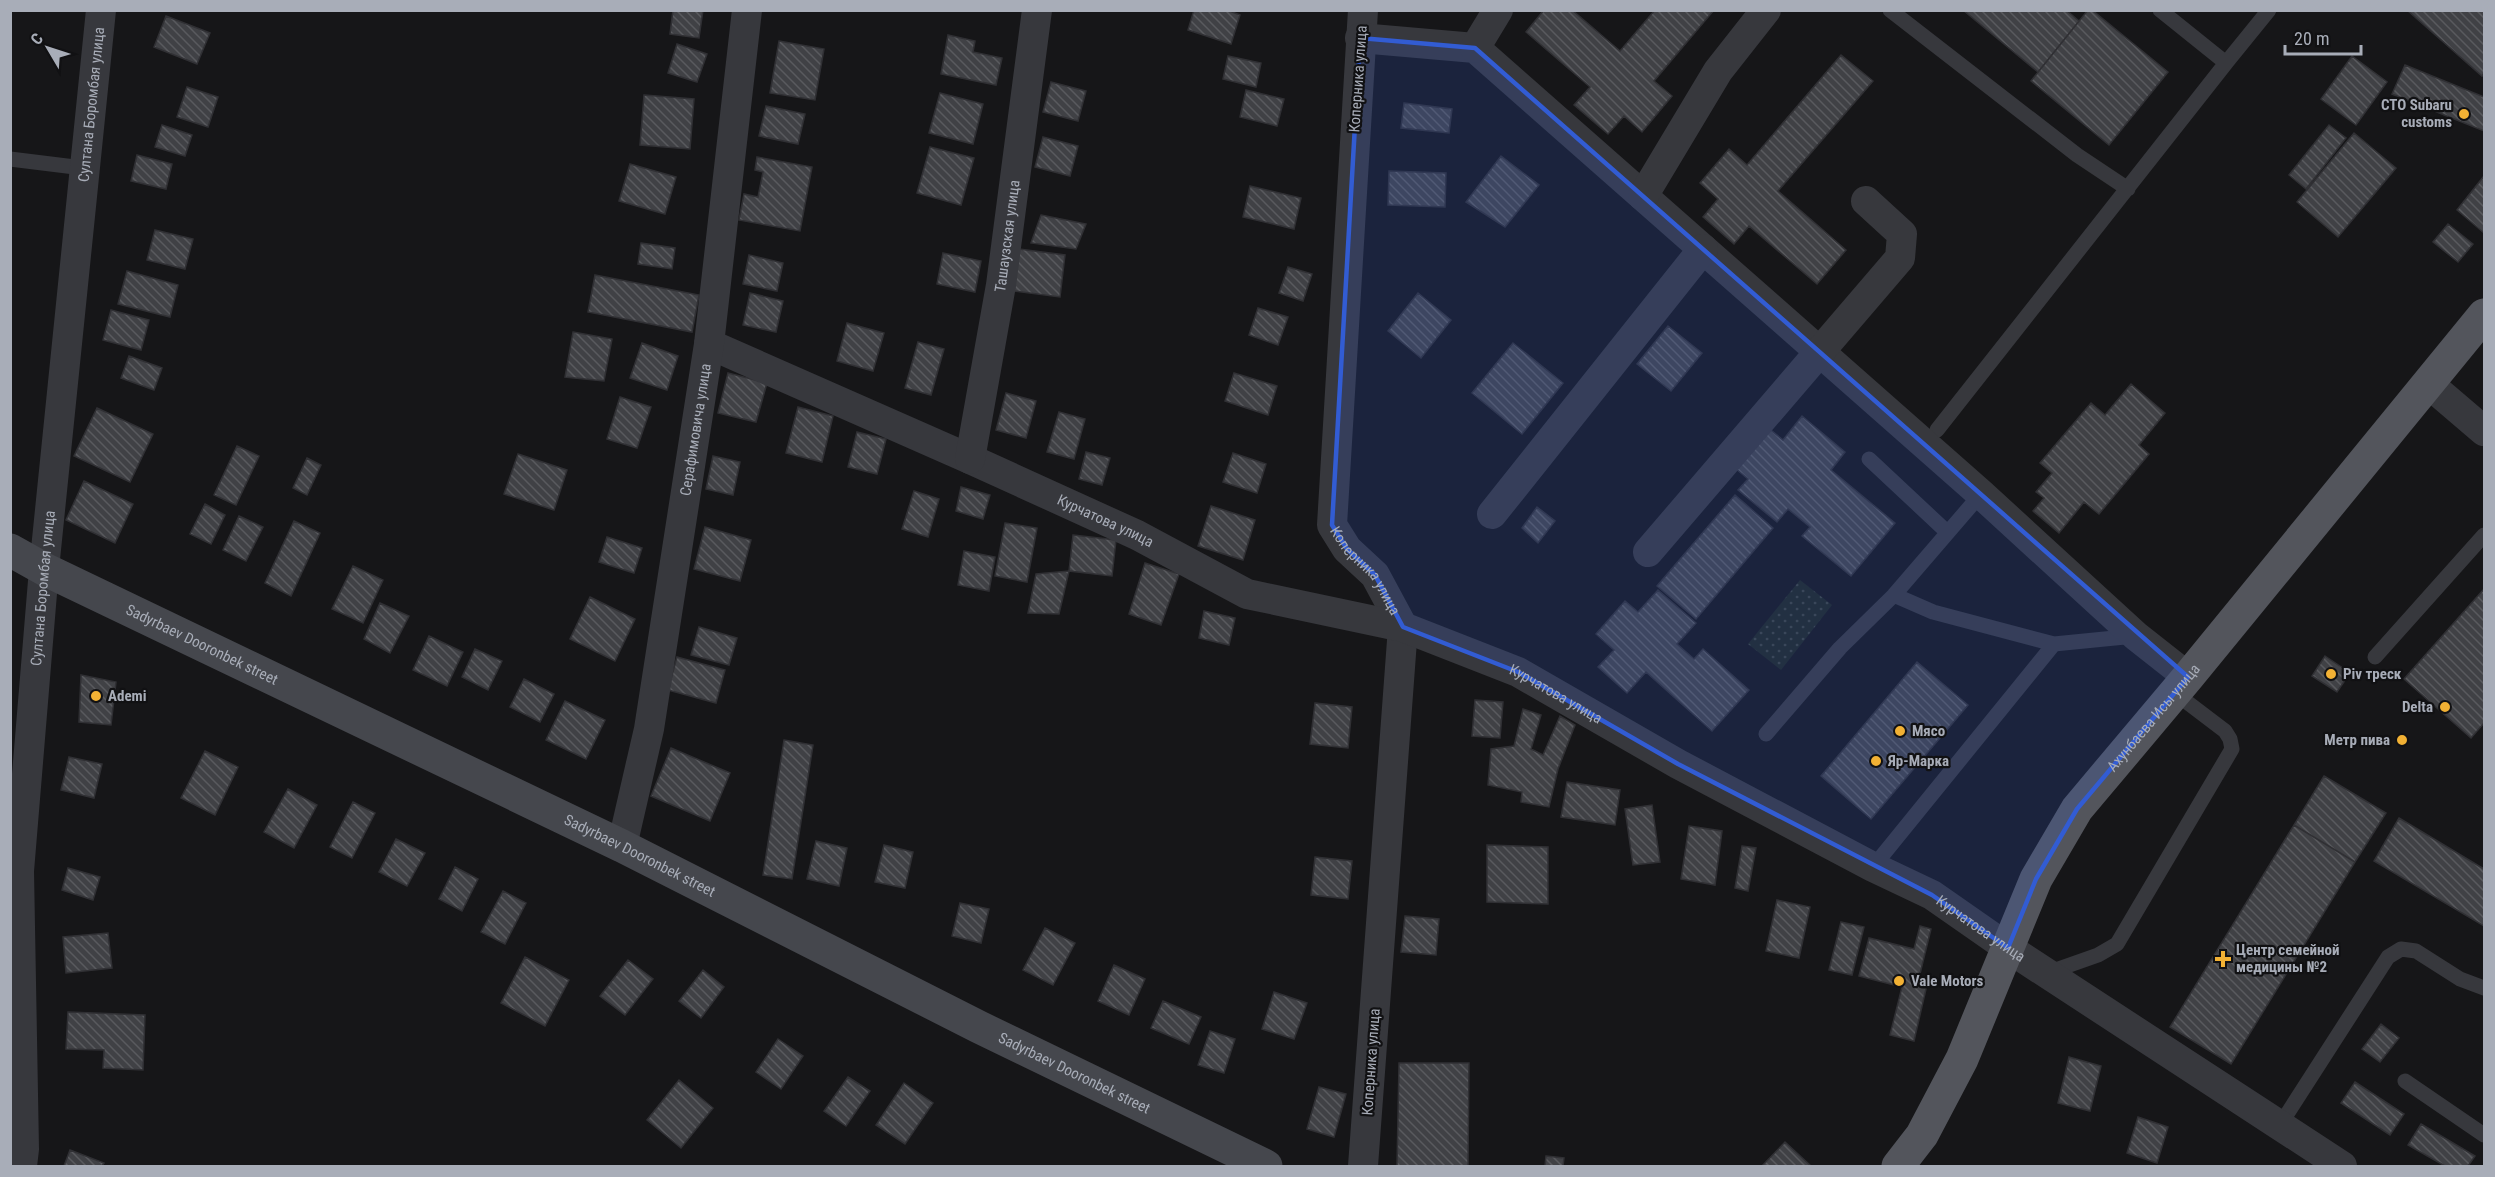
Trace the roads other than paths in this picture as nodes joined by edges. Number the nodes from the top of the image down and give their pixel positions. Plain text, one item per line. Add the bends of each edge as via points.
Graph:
1 (101, 10) edge
2 (747, 10) edge
3 (1037, 10) edge
4 (1498, 10) edge
5 (1766, 10) edge
6 (1890, 10) edge
7 (2160, 10) edge
8 (2270, 10) edge
9 (1362, 24) edge
10 (1475, 48) junction
11 (2226, 63) junction
12 (10, 159) edge
13 (83, 168) junction
14 (2128, 189) junction
15 (1643, 196) junction
16 (1866, 201) dead end
17 (1703, 249) junction
18 (2484, 315) edge
19 (709, 344) junction
20 (1819, 352) junction
21 (2429, 384) junction
22 (1937, 430) dead end
23 (2484, 431) edge
24 (970, 459) junction
25 (1869, 459) dead end
26 (1981, 494) junction
27 (1492, 514) dead end
28 (1947, 532) junction
29 (2484, 535) edge
30 (10, 550) edge
31 (1648, 552) dead end
32 (44, 569) junction
33 (1894, 595) junction
34 (1403, 627) junction
35 (2136, 636) junction
36 (2054, 644) junction
37 (2375, 657) dead end
38 (2182, 685) junction
39 (1766, 734) dead end
40 (622, 846) junction
41 (1873, 867) junction
42 (2008, 948) junction
43 (2047, 973) junction
44 (2484, 988) edge
45 (2405, 1081) dead end
46 (2280, 1125) junction
47 (2484, 1135) edge
48 (22, 1167) edge
49 (1266, 1167) edge
50 (1363, 1167) edge
51 (1898, 1167) edge
52 (2342, 1167) edge

1 - 13 street, Султана Боромбая улица
2 - 19 street, Серафимовича улица
3 - 24 street, Ташаузская улица via 1001,285
4 - 10 street
5 - 15 street via 1718,71
6 - 14 lane
7 - 11 lane
8 - 11 lane
9 - 10 street
9 - 34 street, Коперника улица via 1332,525 1347,549 1375,575
10 - 15 street
11 - 14 lane
12 - 13 lane
13 - 32 street, Султана Боромбая улица
14 - 22 lane
15 - 17 street
16 - 20 street via 1902,234 1900,258
17 - 20 street
17 - 27 street
18 - 21 main road, Ахунбаева Исы улица
19 - 24 street, Курчатова улица
19 - 40 street, Серафимовича улица via 649,729
20 - 26 street
20 - 31 street
21 - 23 street
21 - 38 main road, Ахунбаева Исы улица
24 - 34 street, Курчатова улица via 1137,535 1247,594
25 - 28 lane
26 - 28 lane
26 - 35 street
28 - 33 lane
29 - 37 lane
30 - 32 main road, Sadyrbaev Dooronbek street
32 - 40 main road, Sadyrbaev Dooronbek street
32 - 48 street, Султана Боромбая улица via 20,871
33 - 36 lane via 1933,612
33 - 39 lane via 1839,648
34 - 41 street, Курчатова улица via 1518,672 1678,764
34 - 50 street, Коперника улица
35 - 36 lane
35 - 38 street
36 - 41 lane
38 - 42 main road, Ахунбаева Исы улица via 2077,809 2036,879
38 - 43 lane via 2225,731 2232,749 2117,944
40 - 49 main road, Sadyrbaev Dooronbek street
41 - 42 street, Курчатова улица via 1932,895
42 - 43 street, Курчатова улица
42 - 51 main road, Ахунбаева Исы улица via 1962,1059 1922,1135
43 - 46 street, Курчатова улица
44 - 46 lane via 2460,979 2416,951 2401,948 2388,957
45 - 47 lane
46 - 52 street, Курчатова улица

